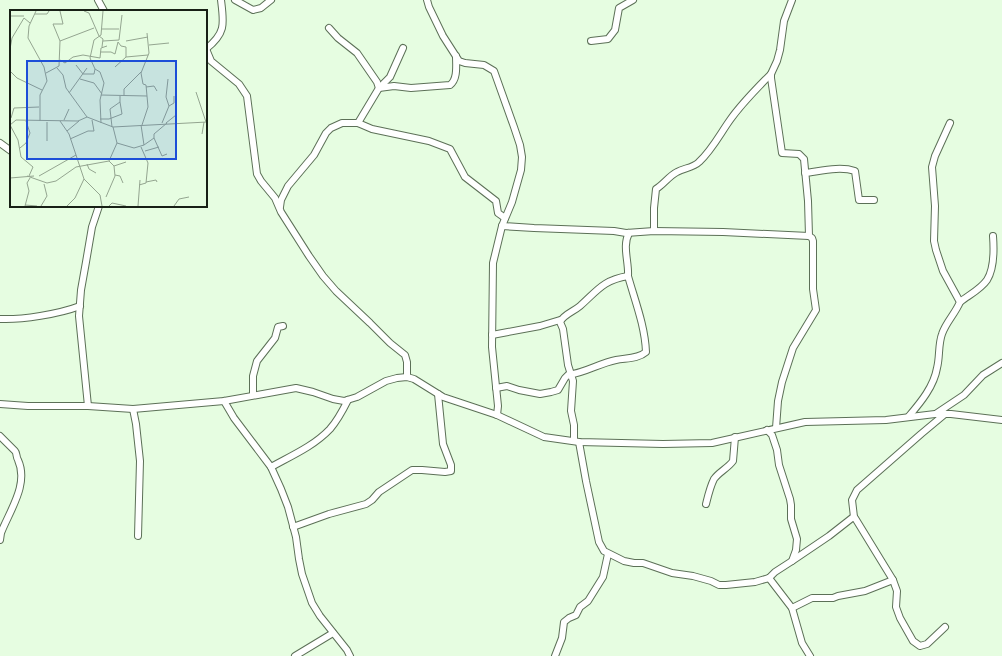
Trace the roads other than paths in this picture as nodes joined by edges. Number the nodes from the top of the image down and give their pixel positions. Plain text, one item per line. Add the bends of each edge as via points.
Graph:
1 (98, 0) edge
2 (221, 0) edge
3 (235, 0) edge
4 (271, 0) edge
5 (426, 0) edge
6 (633, 0) edge
7 (792, 0) edge
8 (103, 10) edge
9 (329, 28) dead end
10 (591, 41) dead end
11 (207, 48) edge
12 (403, 48) dead end
13 (207, 51) edge
14 (456, 56) junction
15 (770, 74) junction
16 (380, 88) junction
17 (358, 123) junction
18 (950, 123) dead end
19 (0, 143) edge
20 (10, 150) edge
21 (805, 173) junction
22 (874, 200) dead end
23 (99, 207) edge
24 (281, 212) junction
25 (505, 218) junction
26 (502, 226) junction
27 (654, 231) junction
28 (629, 233) junction
29 (809, 236) junction
30 (993, 236) dead end
31 (628, 276) junction
32 (960, 302) junction
33 (80, 306) junction
34 (0, 318) edge
35 (560, 320) junction
36 (283, 326) dead end
37 (492, 336) junction
38 (1002, 363) edge
39 (571, 375) junction
40 (406, 377) junction
41 (496, 388) junction
42 (438, 394) junction
43 (253, 395) junction
44 (348, 400) junction
45 (224, 401) junction
46 (0, 404) edge
47 (88, 406) junction
48 (133, 409) junction
49 (935, 414) junction
50 (945, 414) junction
51 (497, 415) junction
52 (910, 416) junction
53 (1002, 420) edge
54 (776, 428) junction
55 (767, 430) junction
56 (0, 436) edge
57 (735, 437) junction
58 (577, 442) junction
59 (271, 467) junction
60 (706, 504) dead end
61 (854, 517) junction
62 (293, 527) junction
63 (138, 536) dead end
64 (0, 540) edge
65 (608, 554) junction
66 (792, 561) junction
67 (769, 578) junction
68 (893, 580) junction
69 (792, 608) junction
70 (945, 627) dead end
71 (333, 633) junction
72 (295, 656) edge
73 (350, 656) edge
74 (555, 656) edge
75 (810, 656) edge

1 - 8 street
2 - 11 street via 223,26 220,36
3 - 4 street via 253,10 261,8
5 - 14 street via 443,36
6 - 10 street via 619,8 615,30 608,39
7 - 15 street via 784,21 777,61
9 - 16 street via 357,53
12 - 16 street via 390,77
13 - 24 street via 211,61 239,84 247,96 257,174 272,193
14 - 16 street via 456,75 450,85
14 - 25 street via 459,61 484,65 494,71 514,127 522,157 512,202
15 - 21 street via 782,153 801,155 804,159
15 - 27 street via 746,100 706,155 694,166 672,175 656,189
16 - 17 street
17 - 24 street via 342,122 331,128 314,155 288,186 280,203
17 - 25 street via 450,149 465,177 496,201 498,213
18 - 32 street via 932,167 934,241 943,271
19 - 20 street
21 - 22 street via 829,170 855,171 859,200
21 - 29 street
23 - 33 street via 92,227
24 - 40 street via 309,256 336,291 405,355
25 - 26 street
26 - 28 street
26 - 37 street via 493,263
27 - 28 street
27 - 29 street
28 - 31 street via 626,239
29 - 54 street via 813,242 816,310 793,348 778,400
30 - 32 street via 994,252 987,280
31 - 35 street via 611,280 601,286
31 - 39 street via 640,317 646,352 637,357 606,362
32 - 52 street via 941,335 935,376 922,401
33 - 34 street via 50,314
33 - 47 street via 79,323
35 - 37 street
35 - 39 street
36 - 43 street via 278,327 277,336 256,361
37 - 41 street
38 - 49 street via 984,375 964,395
39 - 41 street via 565,378 558,390 540,394 507,386
39 - 58 street via 571,411
40 - 42 street
40 - 44 street via 386,381
41 - 51 street
42 - 51 street
42 - 62 street via 443,444 451,465 450,471 412,470 366,504
43 - 44 street via 296,388 339,401
43 - 45 street
44 - 59 street via 331,428 320,439
45 - 48 street
45 - 59 street
46 - 47 street
47 - 48 street
48 - 63 street via 140,461
49 - 50 street
49 - 52 street
50 - 53 street
50 - 61 street via 857,490 852,500
51 - 58 street via 544,437
52 - 54 street via 879,420 805,422
54 - 55 street
55 - 57 street
55 - 66 street via 775,443 779,465 792,504 790,519 797,544
56 - 64 street via 16,452 22,475 21,486
57 - 58 street via 712,443 692,444
57 - 60 street via 733,461 714,479
58 - 65 street via 599,542
59 - 62 street via 286,501
61 - 66 street
61 - 68 street
62 - 71 street via 309,594
65 - 67 street via 628,562 643,563 672,573 703,578 719,585 755,582
65 - 74 street via 604,574 588,600 576,615 564,622 562,638
66 - 67 street
67 - 69 street
68 - 69 street via 865,591 833,598 812,598
68 - 70 street via 900,618 916,644 927,644
69 - 75 street via 802,643
71 - 72 street
71 - 73 street

